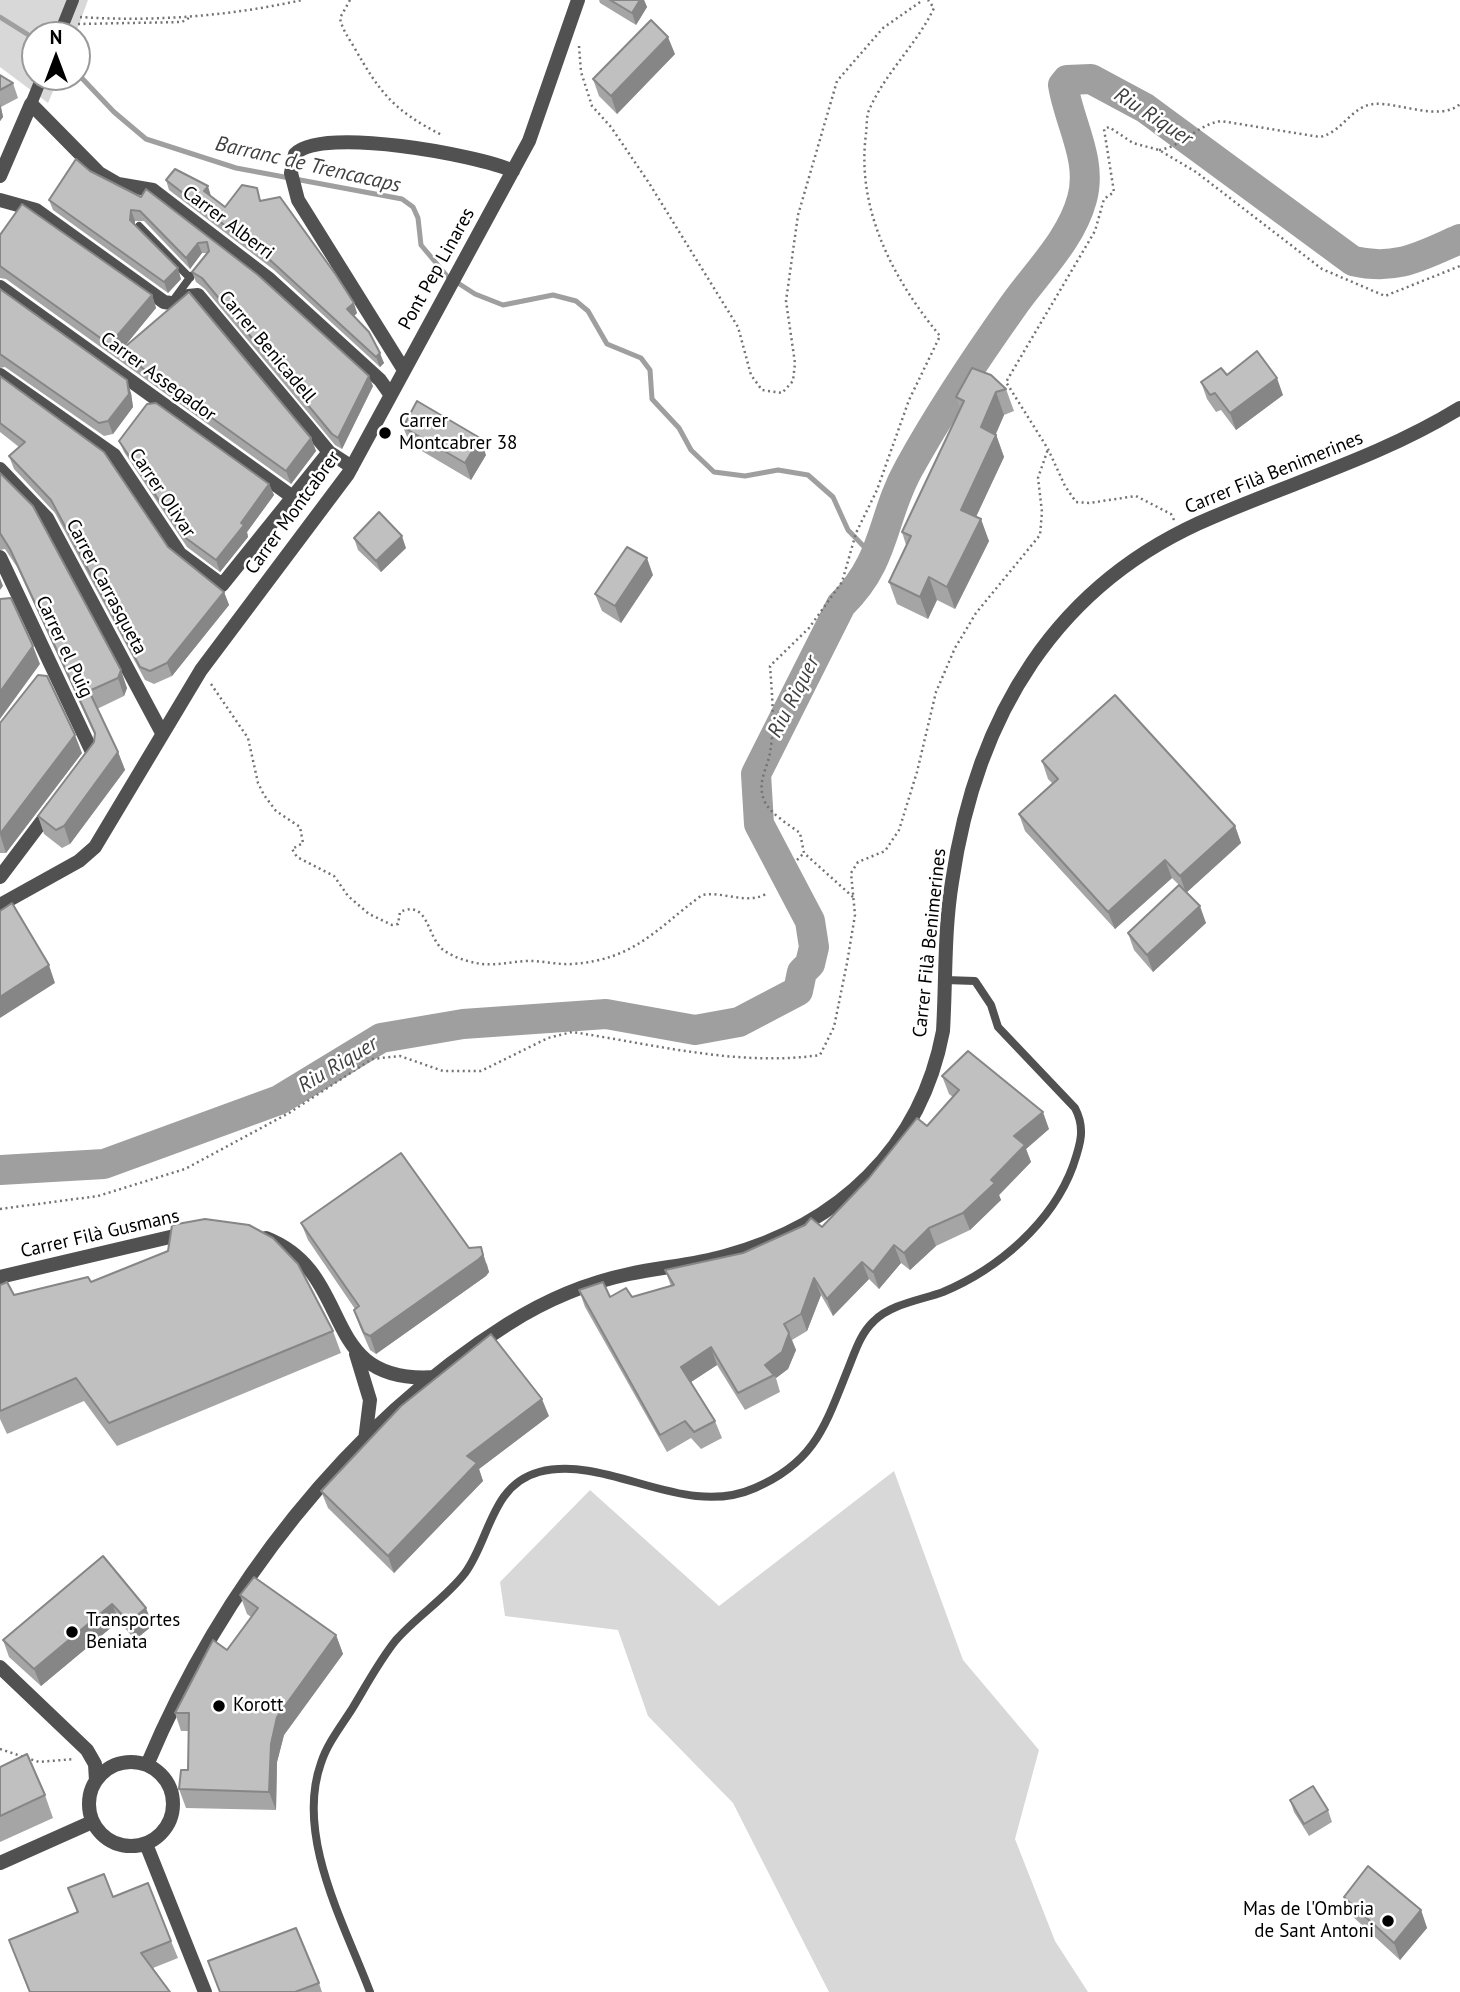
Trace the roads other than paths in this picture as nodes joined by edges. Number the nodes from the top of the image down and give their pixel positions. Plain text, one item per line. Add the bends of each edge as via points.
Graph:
1 (73, 0) edge
2 (578, 0) edge
3 (65, 21) edge
4 (36, 91) edge
5 (31, 104) junction
6 (513, 172) junction
7 (0, 176) edge
8 (0, 200) edge
9 (139, 226) edge
10 (199, 268) edge
11 (190, 278) junction
12 (0, 287) edge
13 (171, 304) junction
14 (404, 370) junction
15 (0, 375) edge
16 (390, 394) junction
17 (1460, 408) edge
18 (329, 452) junction
19 (352, 467) junction
20 (0, 469) edge
21 (294, 498) junction
22 (0, 558) edge
23 (222, 585) joint
24 (162, 733) junction
25 (76, 776) edge
26 (59, 798) edge
27 (0, 877) edge
28 (6, 901) edge
29 (945, 980) junction
30 (204, 1230) edge
31 (255, 1234) edge
32 (0, 1277) edge
33 (356, 1354) junction
34 (435, 1377) junction
35 (365, 1440) junction
36 (0, 1667) edge
37 (148, 1765) junction
38 (96, 1781) junction
39 (92, 1822) junction
40 (146, 1844) junction
41 (0, 1863) edge
42 (205, 1992) edge
43 (370, 1992) edge

1 - 3 street
2 - 6 street, Pont Pep Linares via 529,141
4 - 5 street
5 - 7 street
5 - 16 street, Carrer Alberri via 99,173 118,184 153,190 268,278
6 - 14 street, Pont Pep Linares
6 - 14 street via 408,146 307,145 295,154 293,187 298,200
8 - 13 street via 36,210
9 - 11 lane
10 - 11 lane
11 - 13 lane
12 - 21 street, Carrer Assegador via 150,401
13 - 18 street, Carrer Benicadell via 193,295 200,297
14 - 16 street, Carrer Montcabrer
15 - 23 street, Carrer Olivar via 114,448 180,554
16 - 19 street, Carrer Montcabrer
17 - 29 street, Carrer Filà Benimerines via 1367,456 1180,532 1138,554 1076,607 1034,656 981,765 957,852
18 - 19 street, Carrer Benicadell
18 - 21 street, Carrer Montcabrer
19 - 24 street, Carrer Montcabrer via 201,670
20 - 24 street, Carrer Carrasqueta via 47,518
21 - 23 street, Carrer Montcabrer
22 - 25 street, Carrer el Puig via 11,594 48,672 93,754
24 - 28 street, Carrer Montcabrer via 96,846 79,861
26 - 27 street
27 - 28 street
29 - 34 street, Carrer Filà Benimerines via 941,1042 924,1096 890,1154 853,1190 810,1221 751,1248 623,1275 559,1296 501,1328
29 - 43 lane via 975,981 991,1005 998,1027 1075,1108 1083,1124 1068,1180 1046,1216 1017,1245 946,1290 876,1318 862,1334 813,1448 780,1477 730,1496 696,1496 561,1469 537,1473 518,1483 497,1504 463,1576 411,1623 386,1653 322,1759 313,1788 312,1822 320,1859
30 - 32 street, Carrer Filà Gusmans
31 - 33 street via 286,1249 312,1272
33 - 34 street via 397,1377
33 - 35 street via 370,1400
34 - 35 street, Carrer Filà Benimerines
35 - 37 street, Carrer Filà Benimerines via 289,1524 242,1590 180,1691
36 - 38 street via 79,1742 91,1758
37 - 38 street via 118,1764
37 - 40 street via 167,1781 174,1805 166,1829
38 - 39 street via 89,1801
39 - 40 street via 121,1846
39 - 41 street
40 - 42 street

